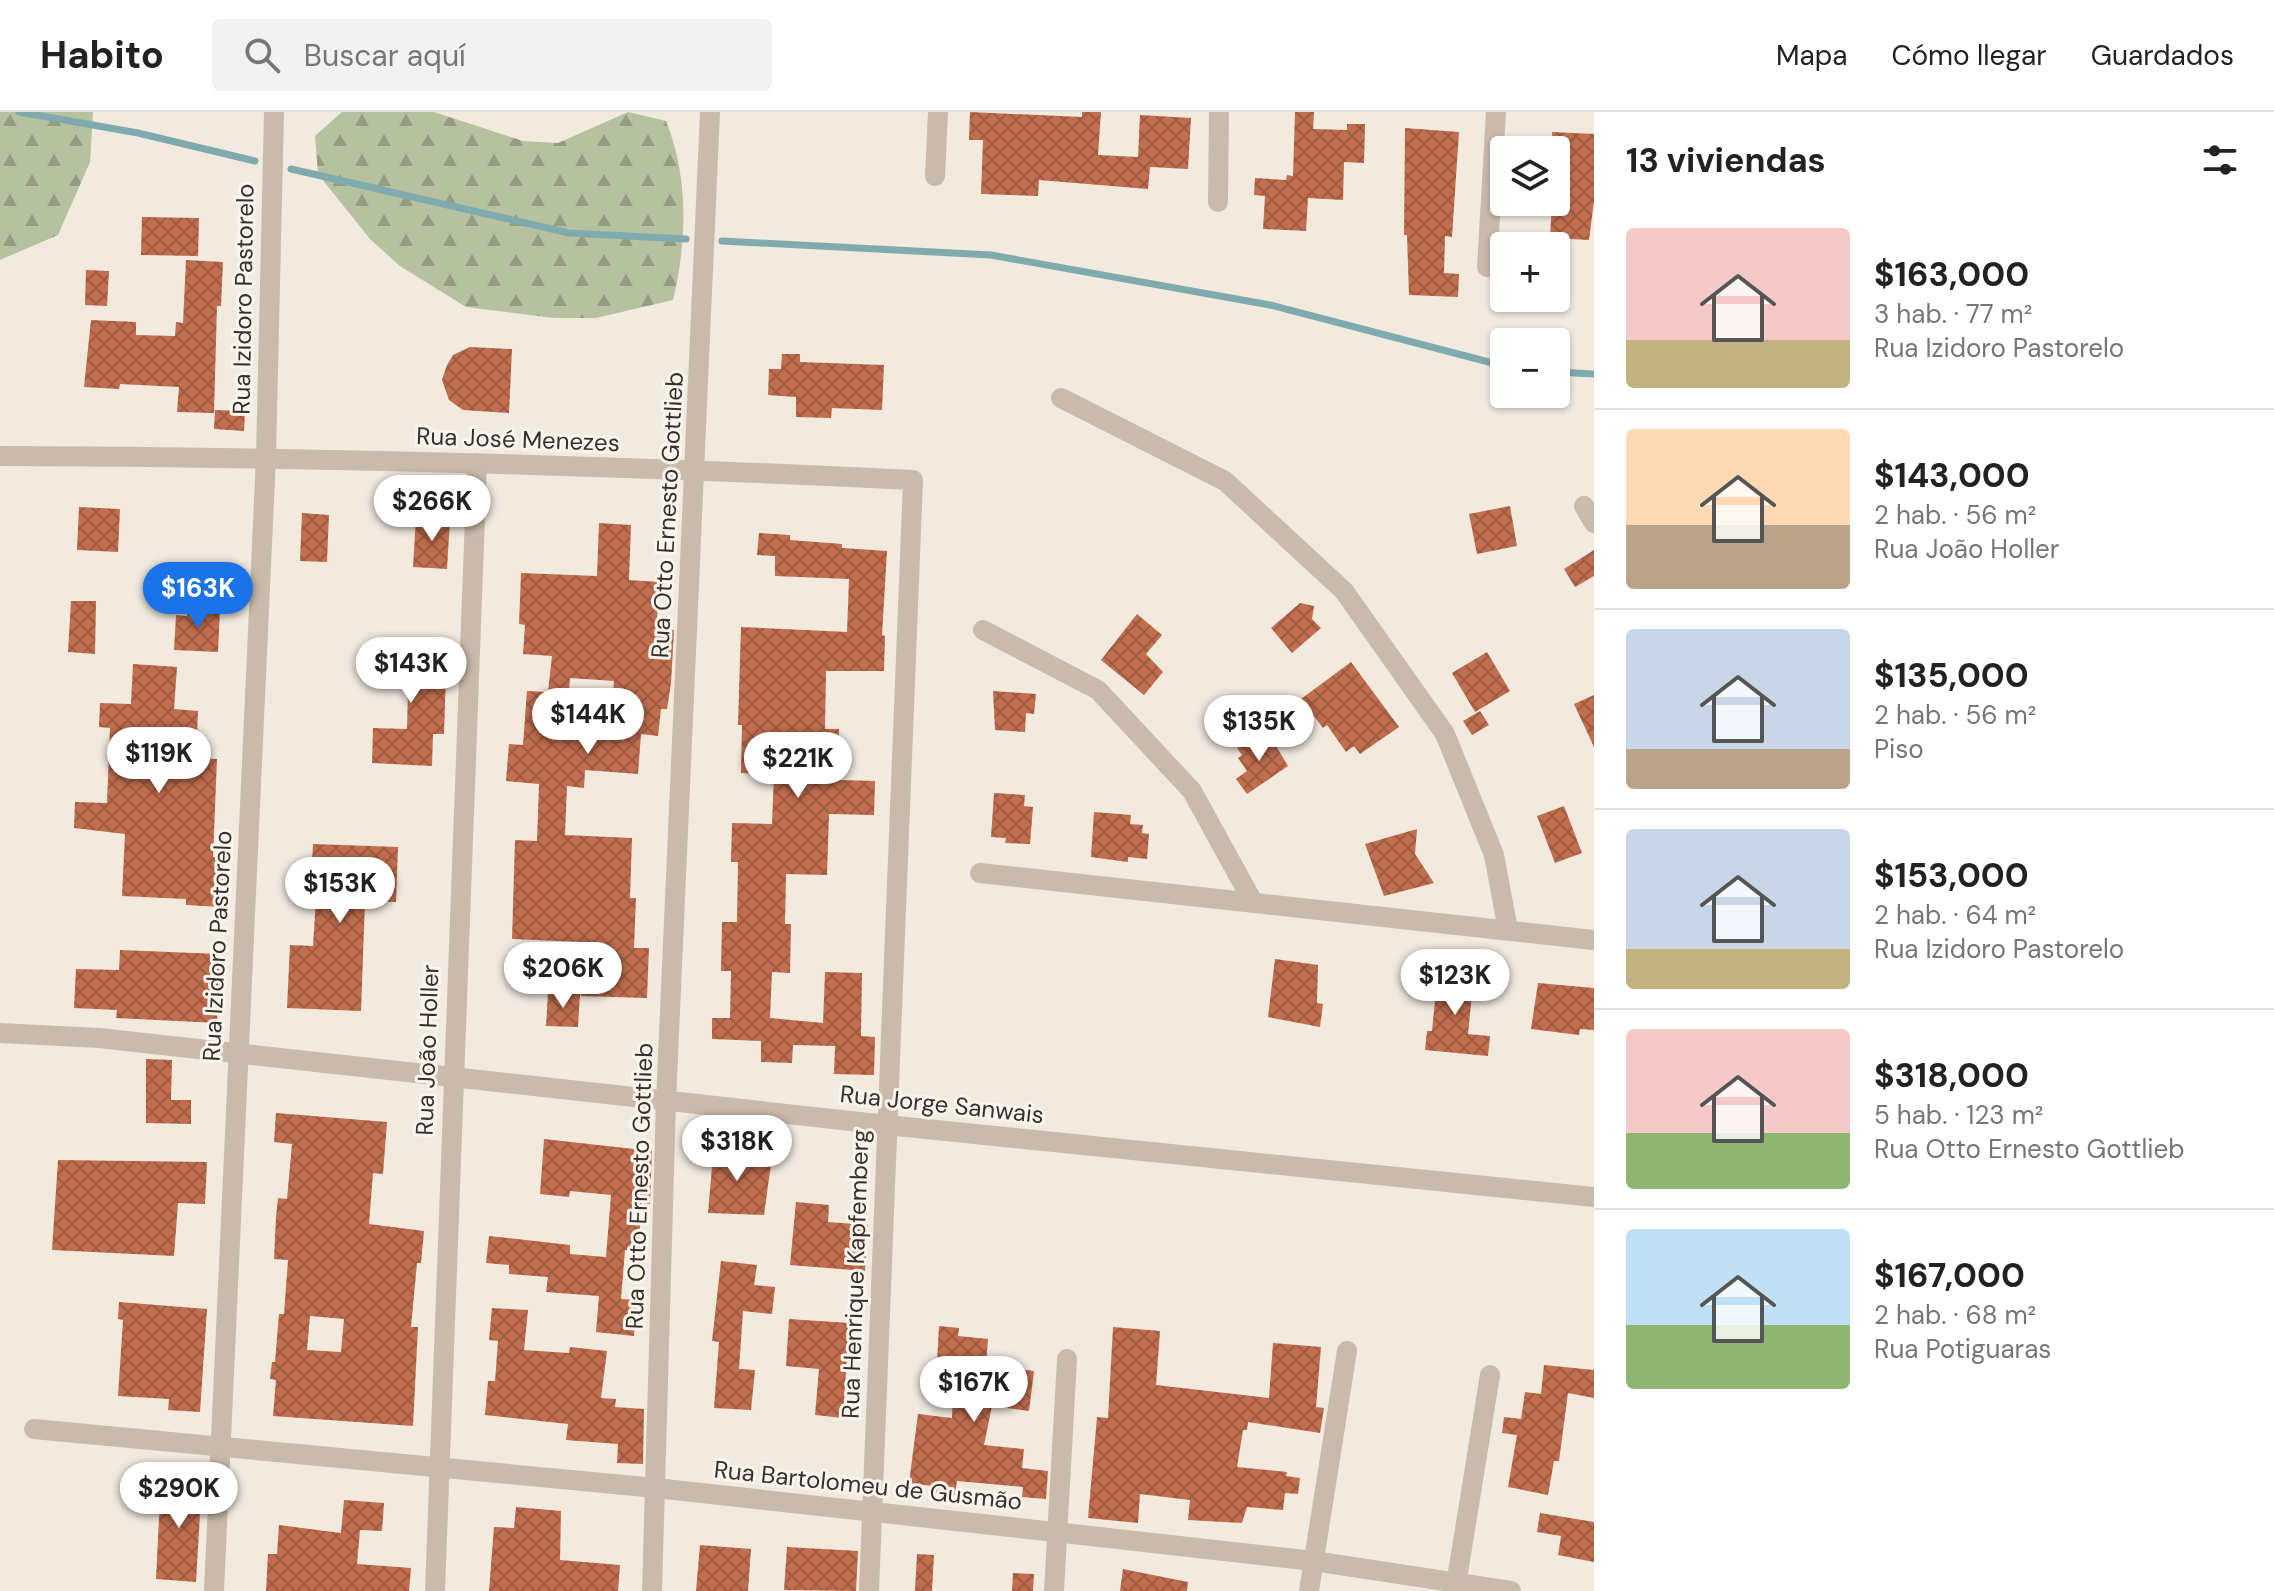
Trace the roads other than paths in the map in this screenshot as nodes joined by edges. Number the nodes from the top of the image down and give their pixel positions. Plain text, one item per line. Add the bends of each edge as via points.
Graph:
1 (274, 112) edge
2 (710, 112) edge
3 (938, 112) edge
4 (1219, 112) edge
5 (1496, 112) edge
6 (935, 176) dead end
7 (1218, 202) dead end
8 (1487, 267) dead end
9 (1061, 398) dead end
10 (0, 456) edge
11 (266, 457) junction
12 (477, 463) junction
13 (695, 470) junction
14 (913, 480) joint
15 (983, 630) dead end
16 (980, 873) dead end
17 (1253, 902) junction
18 (1508, 930) junction
19 (1594, 940) edge
20 (0, 1033) edge
21 (237, 1056) junction
22 (452, 1076) junction
23 (666, 1101) junction
24 (887, 1125) junction
25 (1594, 1197) edge
26 (1347, 1351) dead end
27 (1067, 1359) dead end
28 (1490, 1375) dead end
29 (34, 1429) dead end
30 (218, 1445) junction
31 (439, 1468) junction
32 (656, 1488) junction
33 (871, 1514) junction
34 (1055, 1532) junction
35 (1313, 1561) junction
36 (1456, 1586) edge
37 (214, 1591) edge
38 (435, 1591) edge
39 (652, 1591) edge
40 (869, 1591) edge
41 (1054, 1591) edge
42 (1309, 1591) edge
43 (1511, 1591) edge

1 - 11 street, Rua Izidoro Pastorelo
2 - 13 street, Rua Otto Ernesto Gottlieb
3 - 6 street
4 - 7 street
5 - 8 street
9 - 18 street via 1225,481 1344,591 1445,734 1494,855
10 - 11 street, Rua José Menezes
11 - 12 street, Rua José Menezes
11 - 21 street, Rua Izidoro Pastorelo
12 - 13 street, Rua José Menezes
12 - 22 street, Rua João Holler
13 - 14 street, Rua José Menezes
13 - 23 street, Rua Otto Ernesto Gottlieb
14 - 24 street, Rua Henrique Kapfemberg
15 - 17 street via 1098,690 1192,791
16 - 17 street
17 - 18 street
18 - 19 street
20 - 21 street, Rua Jorge Sanwais via 99,1038
21 - 22 street, Rua Jorge Sanwais
21 - 30 street, Rua Izidoro Pastorelo
22 - 23 street, Rua Jorge Sanwais
22 - 31 street, Rua João Holler
23 - 24 street, Rua Jorge Sanwais
23 - 32 street, Rua Otto Ernesto Gottlieb
24 - 25 street, Rua Jorge Sanwais
24 - 33 street, Rua Henrique Kapfemberg
26 - 35 street
27 - 34 street
28 - 36 street
29 - 30 street, Rua Bartolomeu de Gusmão
30 - 31 street, Rua Bartolomeu de Gusmão
30 - 37 street, Rua Izidoro Pastorelo
31 - 32 street, Rua Bartolomeu de Gusmão
31 - 38 street, Rua João Holler
32 - 33 street, Rua Bartolomeu de Gusmão
32 - 39 street, Rua Otto Ernesto Gottlieb
33 - 34 street, Rua Bartolomeu de Gusmão
33 - 40 street, Rua Henrique Kapfemberg
34 - 35 street, Rua Bartolomeu de Gusmão
34 - 41 street
35 - 36 street, Rua Bartolomeu de Gusmão
35 - 42 street
36 - 43 street, Rua Bartolomeu de Gusmão

